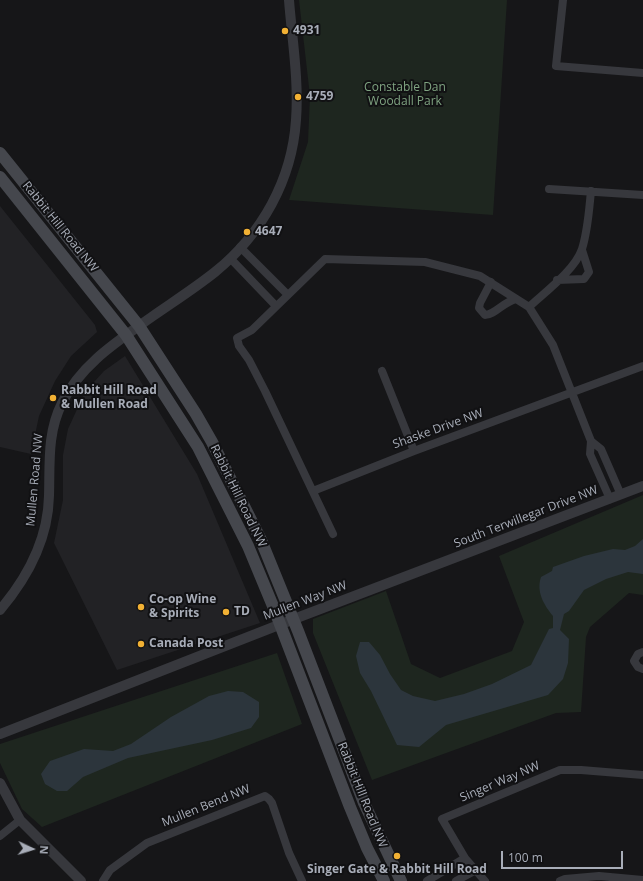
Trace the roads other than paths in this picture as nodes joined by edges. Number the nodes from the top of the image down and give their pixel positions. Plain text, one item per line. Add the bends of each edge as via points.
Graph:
1 (289, 0) edge
2 (563, 0) edge
3 (643, 74) edge
4 (0, 153) edge
5 (0, 177) edge
6 (549, 189) dead end
7 (591, 191) junction
8 (643, 195) edge
9 (240, 247) junction
10 (582, 250) junction
11 (230, 258) junction
12 (557, 280) junction
13 (491, 282) junction
14 (288, 295) junction
15 (516, 299) junction
16 (276, 306) junction
17 (529, 307) junction
18 (139, 326) junction
19 (126, 335) junction
20 (643, 366) edge
21 (382, 371) dead end
22 (572, 393) junction
23 (591, 441) junction
24 (414, 451) junction
25 (643, 486) edge
26 (313, 491) junction
27 (621, 495) junction
28 (610, 499) junction
29 (333, 534) dead end
30 (418, 572) joint
31 (0, 610) edge
32 (294, 619) junction
33 (280, 625) junction
34 (643, 652) edge
35 (643, 669) edge
36 (0, 734) edge
37 (643, 775) edge
38 (0, 783) edge
39 (20, 820) junction
40 (0, 836) edge
41 (465, 858) junction
42 (476, 870) junction
43 (643, 880) edge
44 (81, 881) edge
45 (103, 881) edge
46 (302, 881) edge
47 (384, 881) edge
48 (400, 881) edge
49 (427, 881) edge
50 (456, 881) edge
51 (485, 881) edge
52 (560, 881) edge

1 - 9 street via 296,109 291,152 283,180 269,209
2 - 3 street via 556,66
4 - 18 main road, Rabbit Hill Road NW
5 - 19 main road, Rabbit Hill Road NW
6 - 7 street
7 - 8 street
7 - 10 street via 588,226
9 - 11 street
9 - 14 street
10 - 12 street via 574,264
10 - 12 street via 588,272 584,279
11 - 16 street
11 - 18 street
12 - 17 street
13 - 14 street via 480,276 425,262 325,259
13 - 15 street
13 - 15 street via 479,308 485,315 494,313 507,301
14 - 16 street
15 - 17 street
16 - 26 street via 252,330 237,338
17 - 22 street via 553,345
18 - 19 street, Mullen Road NW
18 - 32 main road, Rabbit Hill Road NW via 212,442 261,540
19 - 31 street, Mullen Road NW via 94,360 77,379 62,404 51,434 45,529 21,584
19 - 33 main road, Rabbit Hill Road NW via 198,446 248,546
20 - 22 street, Shaske Drive NW
21 - 24 street
22 - 23 street
22 - 24 street, Shaske Drive NW
23 - 27 street via 601,449
23 - 28 street via 590,454
24 - 26 street, Shaske Drive NW
25 - 27 street, South Terwillegar Drive NW
26 - 29 street
27 - 28 street, South Terwillegar Drive NW
28 - 30 street, South Terwillegar Drive NW
30 - 32 street, Mullen Way NW
32 - 33 street, Mullen Way NW
32 - 48 main road, Rabbit Hill Road NW via 364,803
33 - 36 street, Mullen Way NW
33 - 47 main road, Rabbit Hill Road NW via 350,807
34 - 35 street via 638,654 634,661 638,668
37 - 41 street, Singer Way NW via 560,770 442,819
38 - 39 street
39 - 40 street
39 - 44 street
41 - 42 street, Singer Way NW
41 - 49 street
42 - 50 street
42 - 51 street, Singer Way NW
43 - 52 street via 599,876
45 - 46 street, Mullen Bend NW via 110,870 147,843 265,796 272,803 289,853

